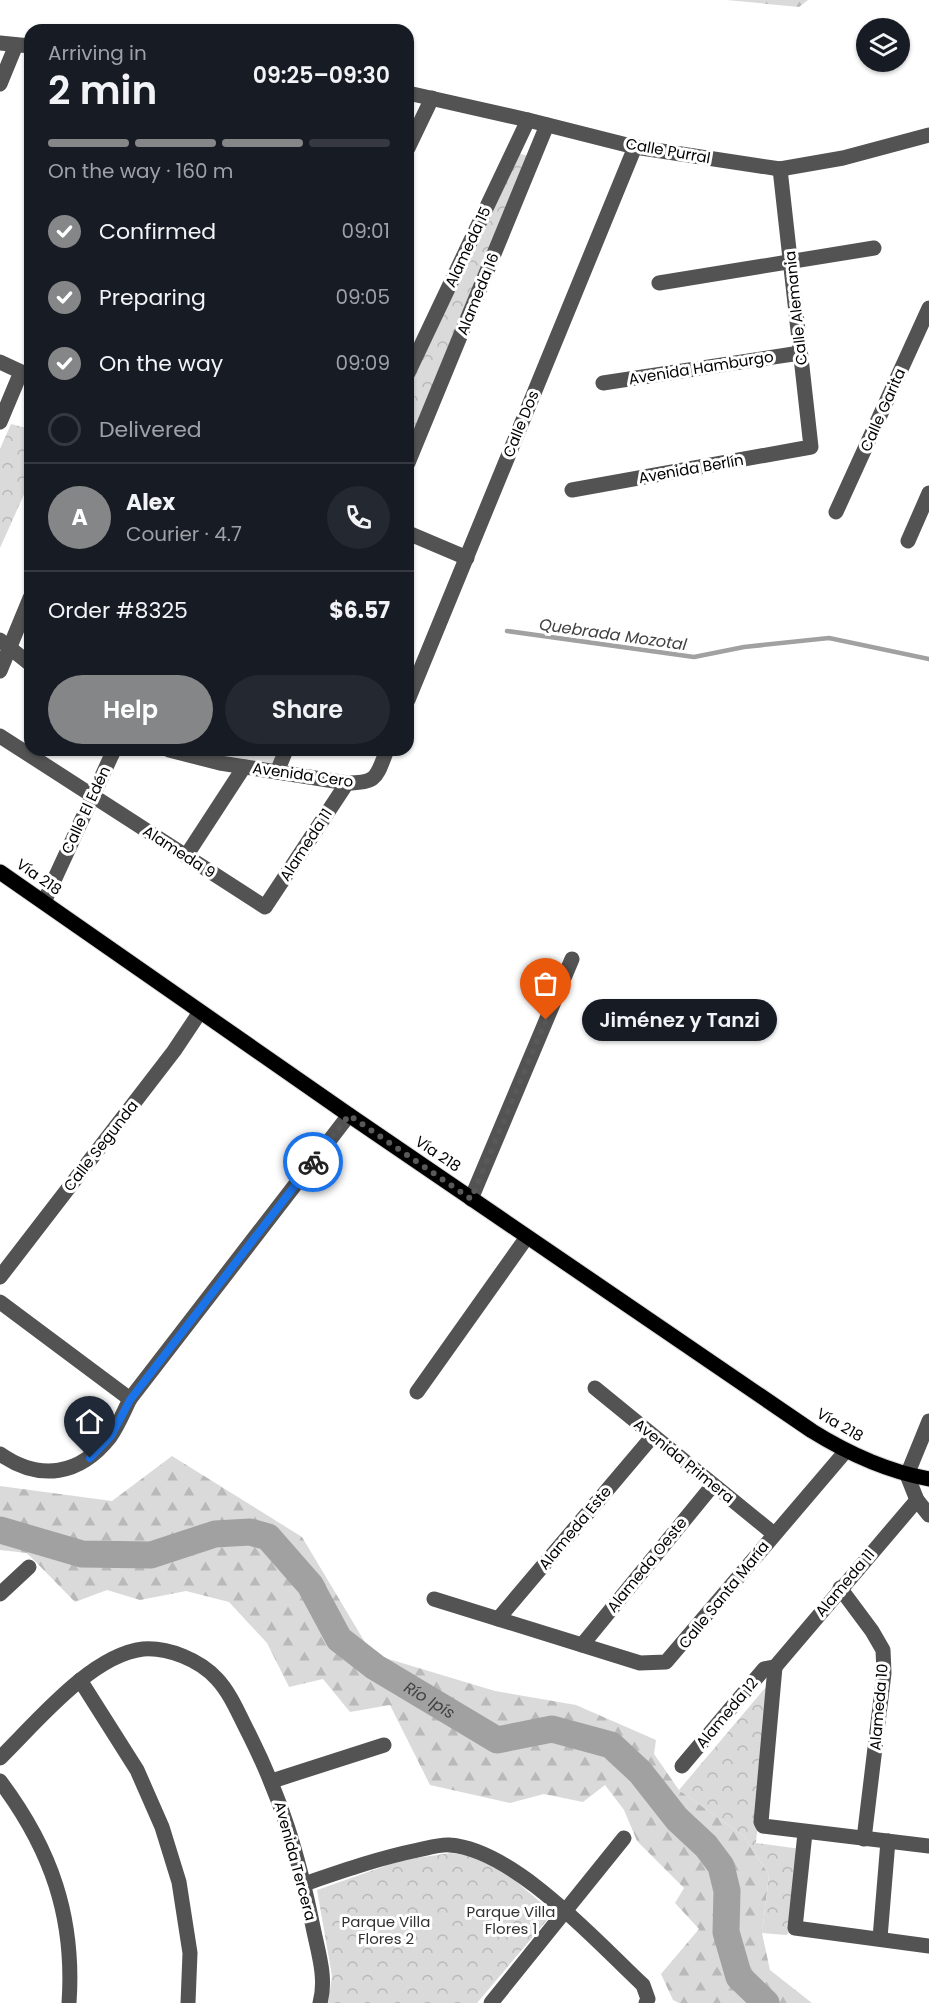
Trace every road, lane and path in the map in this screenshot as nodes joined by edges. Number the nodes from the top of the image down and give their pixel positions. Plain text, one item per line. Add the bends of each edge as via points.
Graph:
1 (0, 44) edge
2 (23, 45) edge
3 (0, 84) edge
4 (414, 94) edge
5 (432, 98) junction
6 (528, 120) junction
7 (547, 124) junction
8 (929, 135) edge
9 (414, 136) edge
10 (635, 147) junction
11 (780, 169) junction
12 (874, 248) dead end
13 (791, 262) junction
14 (659, 283) dead end
15 (929, 308) edge
16 (800, 353) junction
17 (414, 361) edge
18 (0, 362) edge
19 (24, 374) edge
20 (24, 376) edge
21 (603, 383) dead end
22 (0, 422) edge
23 (811, 447) joint
24 (414, 448) edge
25 (572, 490) dead end
26 (929, 493) edge
27 (836, 512) dead end
28 (414, 536) edge
29 (908, 540) dead end
30 (468, 558) junction
31 (24, 609) edge
32 (5, 644) edge
33 (24, 659) edge
34 (0, 671) edge
35 (414, 686) edge
36 (0, 736) edge
37 (24, 752) edge
38 (31, 756) edge
39 (111, 756) edge
40 (284, 756) edge
41 (384, 756) edge
42 (223, 757) edge
43 (244, 766) junction
44 (277, 772) junction
45 (347, 783) junction
46 (92, 796) junction
47 (186, 856) junction
48 (0, 872) edge
49 (44, 902) junction
50 (266, 907) joint
51 (572, 959) dead end
52 (200, 1012) junction
53 (349, 1115) junction
54 (471, 1199) junction
55 (527, 1237) junction
56 (0, 1277) edge
57 (0, 1302) edge
58 (595, 1388) dead end
59 (417, 1392) dead end
60 (130, 1400) junction
61 (929, 1420) edge
62 (652, 1437) junction
63 (845, 1452) junction
64 (0, 1454) edge
65 (907, 1475) junction
66 (929, 1479) edge
67 (712, 1485) junction
68 (917, 1500) junction
69 (929, 1515) edge
70 (774, 1534) junction
71 (29, 1567) dead end
72 (840, 1588) junction
73 (0, 1594) edge
74 (434, 1599) dead end
75 (498, 1619) junction
76 (582, 1645) junction
77 (775, 1667) junction
78 (80, 1680) junction
79 (384, 1745) dead end
80 (0, 1758) edge
81 (682, 1766) dead end
82 (0, 1781) edge
83 (272, 1781) junction
84 (805, 1833) junction
85 (624, 1838) dead end
86 (864, 1839) junction
87 (888, 1841) junction
88 (929, 1846) edge
89 (304, 1884) junction
90 (564, 1912) junction
91 (880, 1938) junction
92 (929, 1946) edge
93 (647, 2001) edge
94 (69, 2003) edge
95 (188, 2003) edge
96 (320, 2003) edge
97 (491, 2003) edge

1 - 2 street
2 - 3 street
4 - 5 street, Calle Purral
5 - 6 street, Calle Purral
5 - 9 street
6 - 7 street, Calle Purral
6 - 17 street, Alameda 15
7 - 10 street, Calle Purral
7 - 24 street, Alameda 16
8 - 11 street, Calle Purral via 843,158
10 - 11 street, Calle Purral
10 - 30 street, Calle Dos
11 - 13 street, Calle Alemania
12 - 13 street
13 - 14 street
13 - 16 street, Calle Alemania
15 - 27 street, Calle Garita
16 - 21 street, Avenida Hamburgo
16 - 23 street, Calle Alemania
18 - 19 street
20 - 22 street
23 - 25 street, Avenida Berlín
26 - 29 street
28 - 30 street
30 - 35 street, Calle Dos
31 - 32 street
32 - 33 street
32 - 34 street
36 - 37 street, Alameda 9
38 - 46 street, Alameda 9
39 - 46 street, Calle El Edén
40 - 44 street
41 - 45 street, Avenida Cero via 374,778 367,783
42 - 43 street, Avenida Cero
43 - 44 street, Avenida Cero
43 - 47 street
44 - 45 street, Avenida Cero
45 - 50 street, Alameda 11
46 - 47 street, Alameda 9
46 - 49 street, Calle El Edén
47 - 50 street, Alameda 9
48 - 49 main road, Vía 218
49 - 52 main road, Vía 218
51 - 54 street
52 - 53 main road, Vía 218
52 - 56 street, Calle Segunda
53 - 54 main road, Vía 218
53 - 60 street
54 - 55 main road, Vía 218
55 - 59 street
55 - 63 main road, Vía 218
57 - 60 street
58 - 62 street, Avenida Primera
60 - 64 street via 111,1436 90,1458 68,1468 40,1472 16,1465
61 - 65 street
62 - 67 street, Avenida Primera
62 - 75 street, Alameda Este
63 - 65 main road, Vía 218
63 - 70 street, Calle Santa María
65 - 66 main road, Vía 218
65 - 68 street
67 - 70 street, Avenida Primera
67 - 76 street, Alameda Oeste
68 - 69 street
68 - 72 street, Alameda 11
70 - 76 street, Calle Santa María via 666,1662 640,1663
71 - 73 street
72 - 77 street, Alameda 11
72 - 86 street, Alameda 10 via 883,1650 884,1673
74 - 75 street, Calle Santa María
75 - 76 street, Calle Santa María
77 - 81 street, Alameda 12 via 764,1669
77 - 84 street via 761,1822 766,1828
78 - 80 street, Avenida Tercera
78 - 83 street, Avenida Tercera via 111,1660 142,1649 171,1652 199,1664 216,1677 230,1696
78 - 95 street via 137,1770 162,1827 179,1882 190,1953
79 - 83 street
82 - 94 street via 25,1813 49,1861 61,1903
83 - 89 street, Avenida Tercera
84 - 86 street
84 - 91 street via 795,1928
85 - 90 street
86 - 87 street
87 - 88 street
87 - 91 street
89 - 90 street via 385,1857 449,1844 475,1850 515,1871
89 - 96 street, Avenida Tercera via 323,1980
90 - 93 street via 643,1985
90 - 97 street
91 - 92 street

